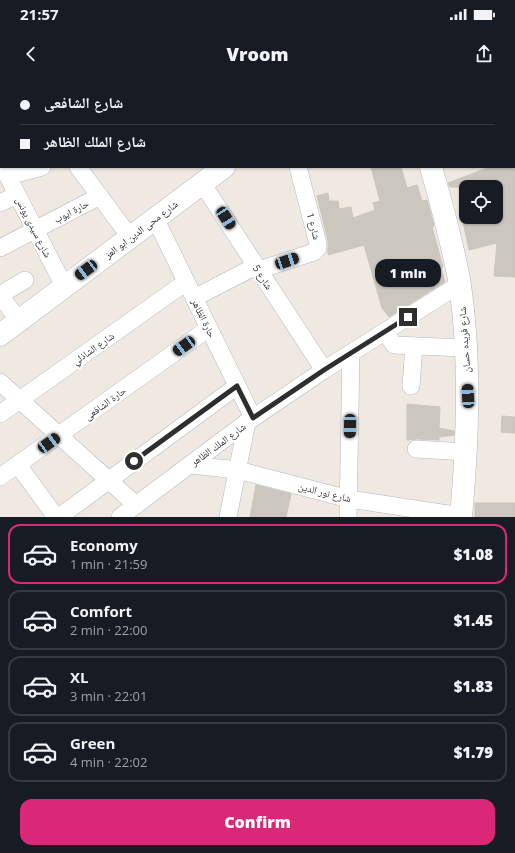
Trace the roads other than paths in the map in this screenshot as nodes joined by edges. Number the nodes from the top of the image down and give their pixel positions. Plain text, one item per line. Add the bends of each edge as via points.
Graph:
1 (4, 168) edge
2 (79, 168) edge
3 (223, 168) edge
4 (298, 168) edge
5 (431, 168) edge
6 (202, 183) junction
7 (17, 195) junction
8 (100, 196) junction
9 (0, 203) edge
10 (155, 218) junction
11 (35, 230) junction
12 (130, 237) junction
13 (0, 248) edge
14 (258, 268) junction
15 (25, 280) dead end
16 (186, 282) junction
17 (460, 284) junction
18 (64, 286) junction
19 (0, 295) edge
20 (194, 298) junction
21 (19, 321) junction
22 (209, 328) junction
23 (384, 332) junction
24 (0, 335) edge
25 (414, 346) junction
26 (465, 348) junction
27 (351, 353) junction
28 (324, 370) junction
29 (0, 382) edge
30 (237, 386) junction
31 (411, 386) dead end
32 (20, 400) junction
33 (0, 414) edge
34 (250, 420) junction
35 (59, 435) junction
36 (416, 449) dead end
37 (467, 452) junction
38 (18, 464) junction
39 (190, 465) junction
40 (238, 470) junction
41 (0, 477) edge
42 (109, 480) junction
43 (349, 499) junction
44 (128, 512) edge
45 (394, 512) edge
46 (56, 517) edge
47 (59, 517) edge
48 (228, 517) edge
49 (348, 517) edge
50 (461, 517) edge

1 - 7 street, شارع سيدى يونس
2 - 8 street
3 - 6 main road, شارع محى الدين ابو العز
4 - 14 street, شارع 1 via 318,248 314,252
5 - 17 main road, شارع فريده حسان
6 - 10 main road, شارع محى الدين ابو العز
6 - 14 street, شارع 5
7 - 9 street
7 - 11 street, شارع سيدى يونس
8 - 11 street, حارة ايوب
8 - 12 street
10 - 12 main road, شارع محى الدين ابو العز
10 - 16 street, حارة الظاهر
11 - 13 street, حارة ايوب
11 - 18 street, شارع سيدى يونس
12 - 18 main road, شارع محى الدين ابو العز
14 - 20 street
14 - 28 street, شارع 5
15 - 19 street
16 - 20 street, حارة الظاهر
16 - 32 street, شارع الشاذلي
17 - 23 street, شارع الملك الظاهر
17 - 26 main road, شارع فريده حسان
18 - 21 main road, شارع محى الدين ابو العز
19 - 21 street
20 - 22 street, حارة الظاهر
21 - 24 main road, شارع محى الدين ابو العز
22 - 30 street, حارة الظاهر
22 - 35 street, حارة الشافعى
23 - 25 street via 394,345
23 - 27 street, شارع الملك الظاهر
25 - 26 street
25 - 31 street
26 - 37 main road, شارع فريده حسان via 468,396
27 - 28 street, شارع الملك الظاهر
27 - 43 street
28 - 34 street, شارع الملك الظاهر
29 - 32 street
30 - 34 street, حارة الظاهر
30 - 42 street
32 - 33 street, شارع الشاذلي
32 - 35 street
34 - 39 street, شارع الملك الظاهر
34 - 40 street
35 - 38 street, حارة الشافعى
35 - 42 street
36 - 37 street
37 - 50 main road, شارع فريده حسان
38 - 41 street, حارة الشافعى
38 - 46 street
39 - 40 street, شارع نور الدين
39 - 44 street, شارع الملك الظاهر
40 - 43 street, شارع نور الدين
40 - 48 street
42 - 44 street
42 - 47 street
43 - 45 street, شارع نور الدين
43 - 49 street
45 - 50 street, شارع نور الدين

